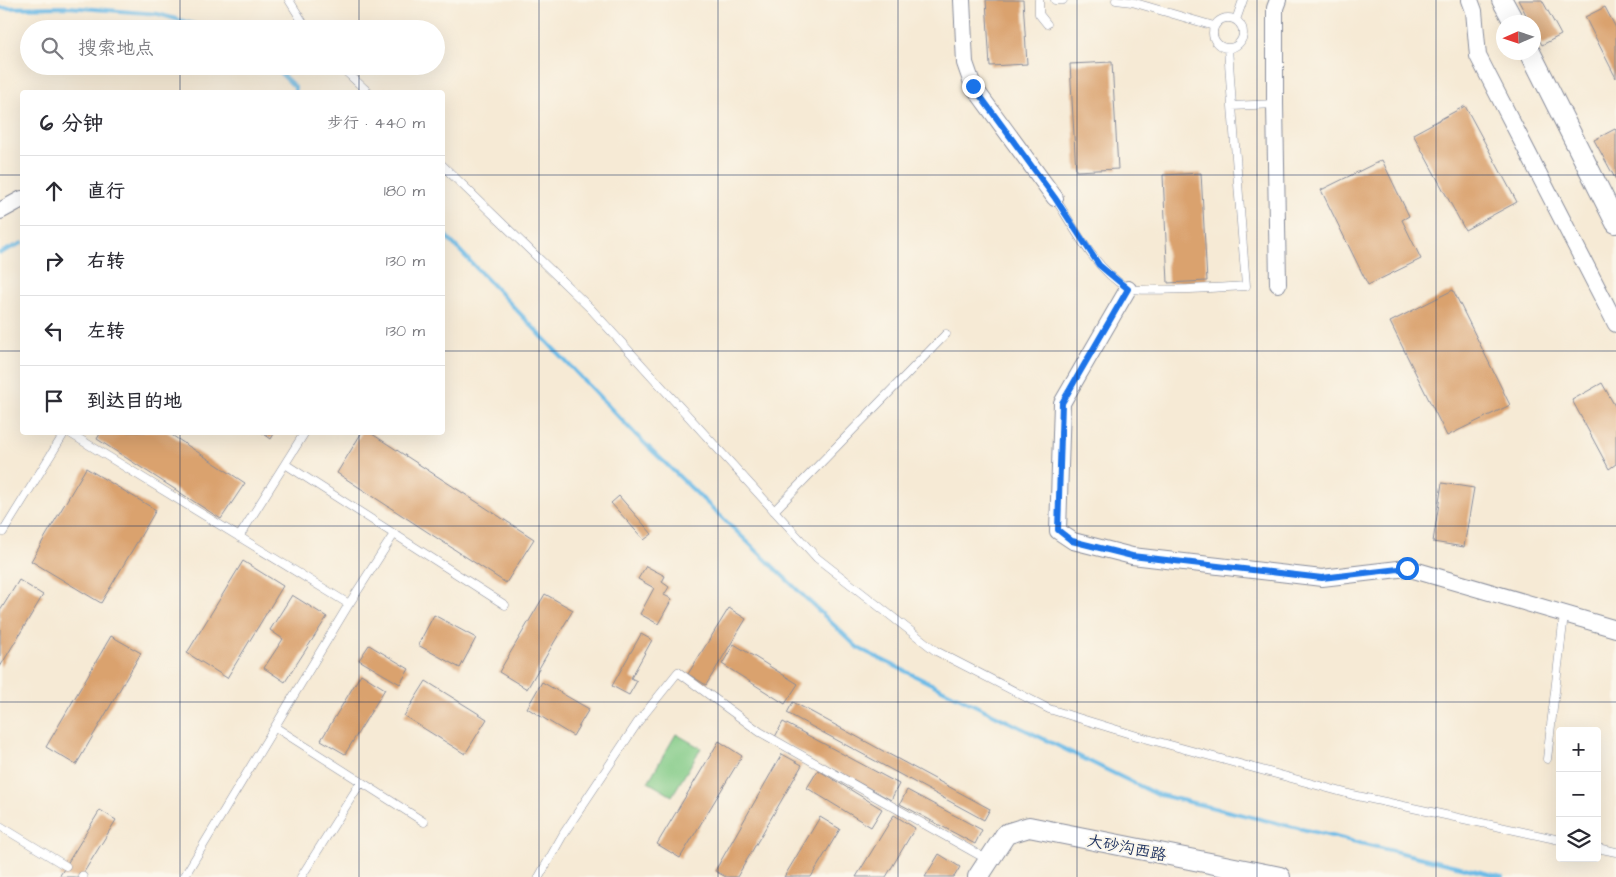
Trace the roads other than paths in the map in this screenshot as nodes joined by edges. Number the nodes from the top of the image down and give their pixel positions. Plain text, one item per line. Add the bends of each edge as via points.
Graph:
1 (288, 0) edge
2 (962, 0) edge
3 (1039, 0) edge
4 (1055, 0) edge
5 (1063, 0) edge
6 (1116, 0) edge
7 (1243, 0) edge
8 (1278, 0) edge
9 (1470, 0) edge
10 (1502, 0) edge
11 (1510, 15) edge
12 (301, 20) edge
13 (1236, 20) junction
14 (1047, 24) dead end
15 (1214, 26) junction
16 (1228, 48) junction
17 (1534, 60) edge
18 (350, 75) edge
19 (366, 90) edge
20 (1275, 104) junction
21 (1232, 106) junction
22 (445, 168) edge
23 (1055, 198) joint
24 (20, 200) edge
25 (0, 211) edge
26 (1616, 223) edge
27 (1278, 284) dead end
28 (1128, 289) junction
29 (1616, 324) edge
30 (946, 334) dead end
31 (64, 435) edge
32 (71, 435) edge
33 (303, 435) edge
34 (285, 464) junction
35 (774, 511) junction
36 (0, 530) edge
37 (394, 534) junction
38 (239, 537) junction
39 (349, 604) junction
40 (505, 605) dead end
41 (1564, 614) junction
42 (1616, 629) edge
43 (275, 727) junction
44 (1547, 758) dead end
45 (361, 782) junction
46 (424, 822) dead end
47 (0, 826) edge
48 (1556, 839) edge
49 (1601, 849) edge
50 (1616, 852) edge
51 (66, 866) dead end
52 (983, 868) edge
53 (184, 877) edge
54 (301, 877) edge
55 (539, 877) edge
56 (1279, 877) edge

1 - 12 lane
2 - 23 street via 965,63 973,86
3 - 14 lane via 1039,14
4 - 5 lane
6 - 15 lane
7 - 13 lane
8 - 20 street via 1275,8
9 - 29 street via 1474,10 1478,56
10 - 11 street
13 - 15 lane via 1221,19
13 - 16 lane via 1242,27 1243,37 1237,45
15 - 16 lane via 1215,41
16 - 21 lane
17 - 26 street
18 - 19 lane
20 - 21 lane
20 - 27 street
21 - 28 lane via 1246,286
22 - 35 lane via 591,309
23 - 28 lane via 1099,265
24 - 25 street
28 - 41 street via 1062,403 1058,530 1072,541 1132,556 1322,578 1407,568
30 - 35 lane
31 - 36 lane via 3,532
32 - 38 lane
33 - 34 lane
34 - 37 lane
34 - 38 lane
35 - 48 lane via 817,558 936,651 1049,709 1353,795
37 - 39 lane
37 - 40 lane
38 - 39 lane
39 - 43 lane
41 - 42 street
41 - 44 lane
43 - 45 lane
43 - 53 lane
45 - 46 lane
45 - 54 lane
47 - 51 lane
49 - 50 lane
52 - 55 lane via 760,732 678,672 638,722 564,833
52 - 56 street, 大砂沟西路 via 1006,834 1029,827

